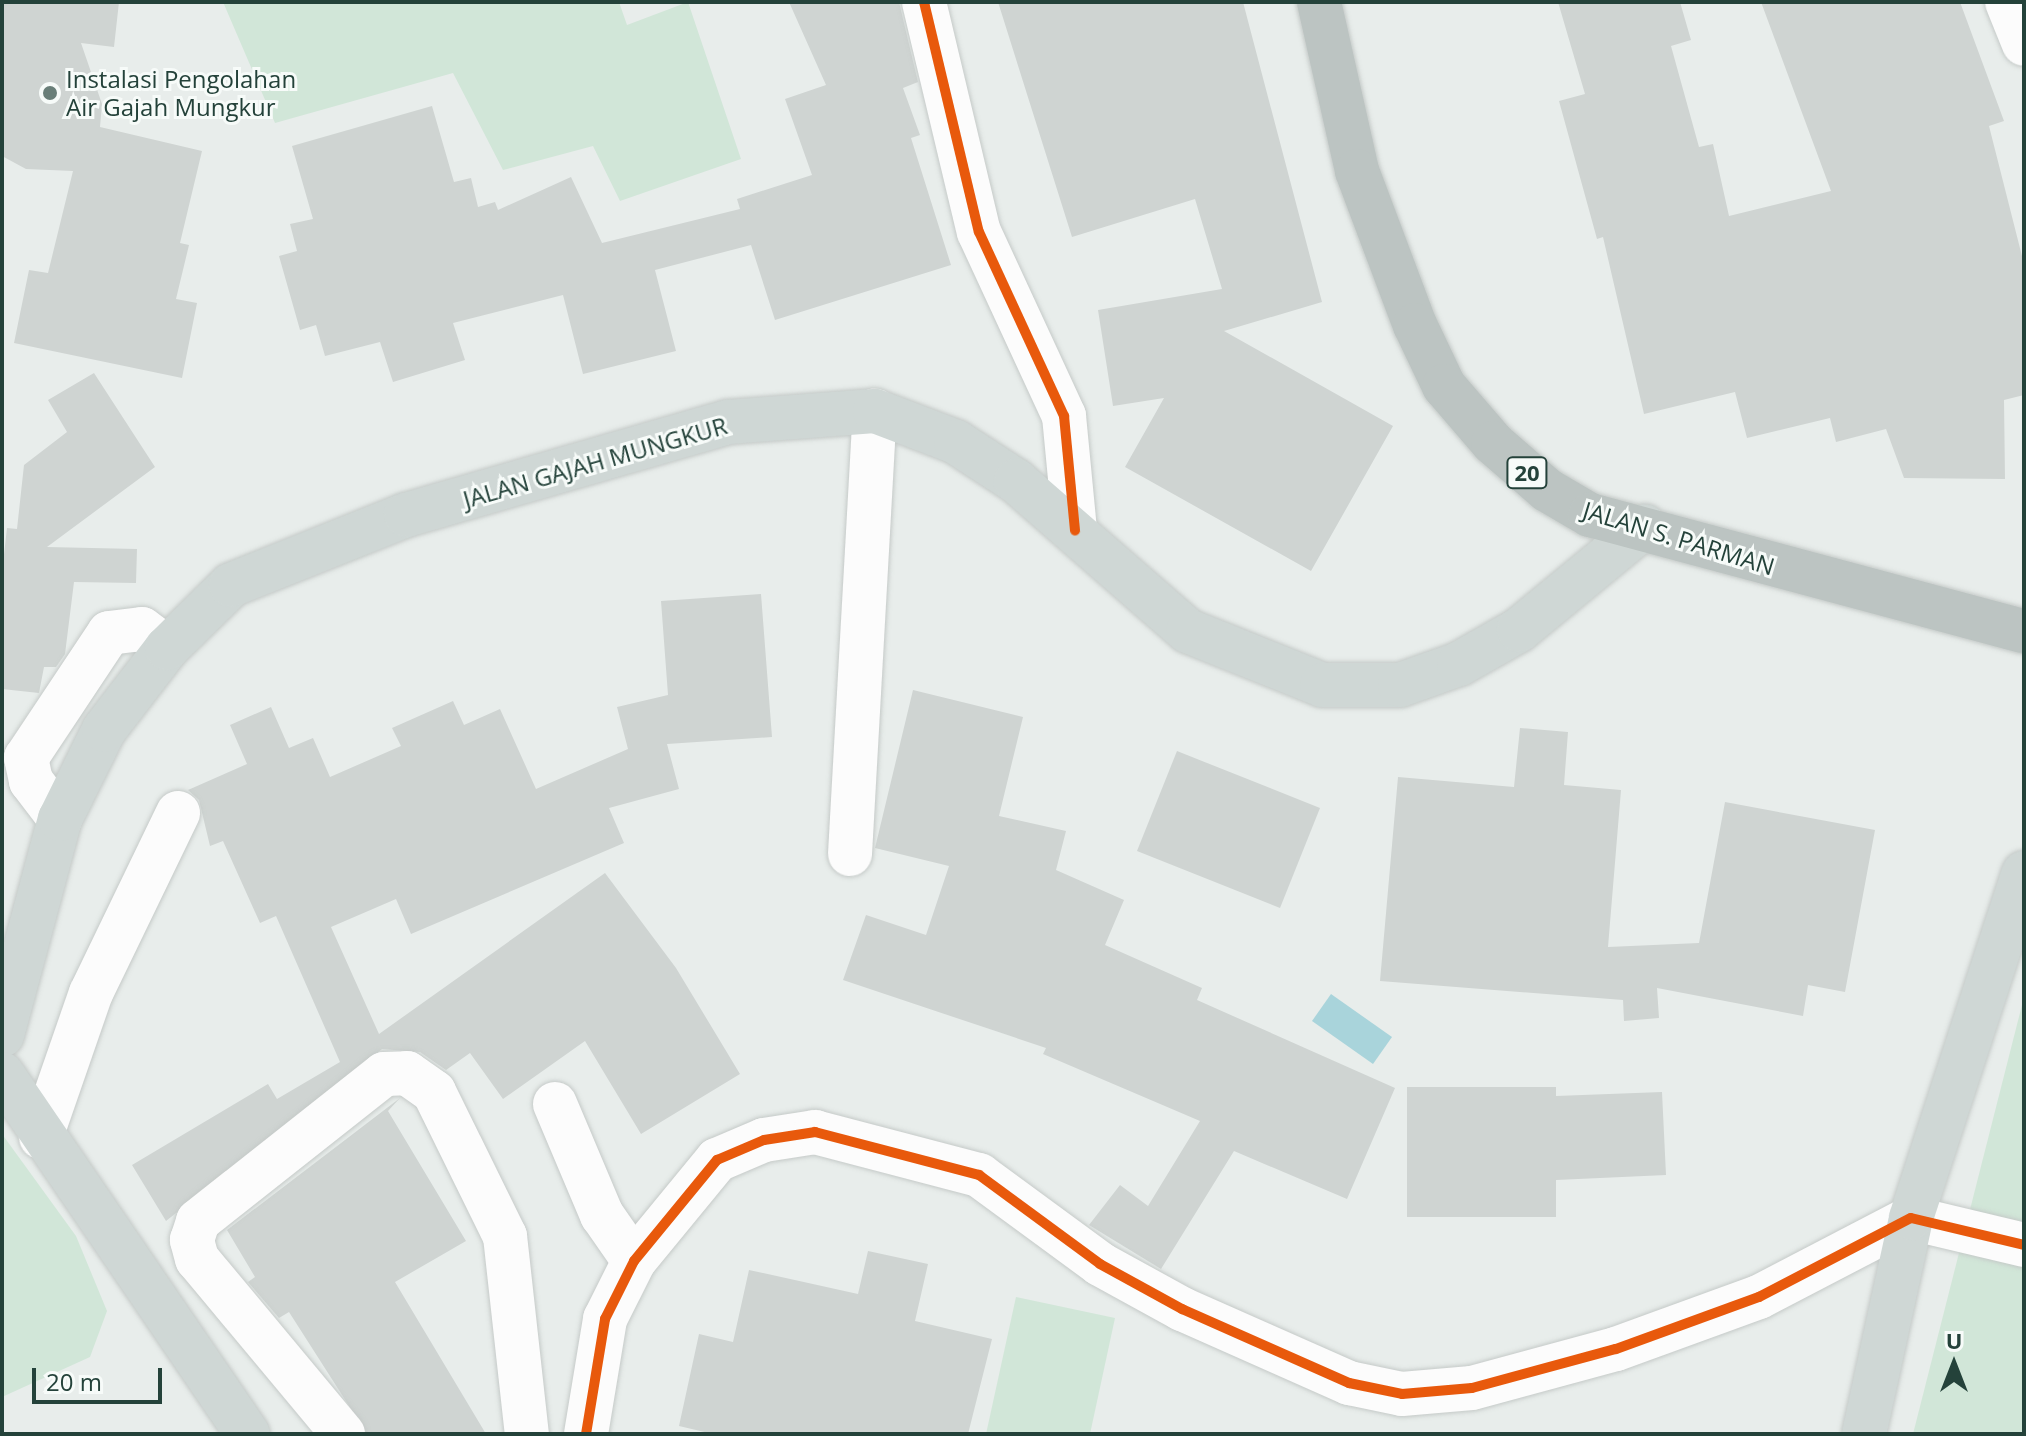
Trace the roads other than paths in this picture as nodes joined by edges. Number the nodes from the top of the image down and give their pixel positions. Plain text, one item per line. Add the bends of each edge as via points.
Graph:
1 (924, 2) edge
2 (1319, 2) edge
3 (2007, 2) edge
4 (2024, 44) edge
5 (875, 411) junction
6 (1645, 526) junction
7 (1075, 530) junction
8 (2024, 631) edge
9 (167, 648) junction
10 (178, 813) dead end
11 (60, 819) junction
12 (850, 854) dead end
13 (2024, 873) edge
14 (2, 1035) edge
15 (2, 1074) edge
16 (555, 1104) dead end
17 (41, 1137) junction
18 (1911, 1218) junction
19 (2024, 1245) edge
20 (634, 1261) junction
21 (248, 1434) edge
22 (343, 1434) edge
23 (527, 1434) edge
24 (586, 1434) edge
25 (1864, 1434) edge

1 - 7 street via 979,232 1064,416
2 - 6 highway, JALAN S. PARMAN / 20 via 1357,171 1444,386 1547,490 1590,515
3 - 4 street
5 - 7 main road, JALAN GAJAH MUNGKUR via 956,442
5 - 9 main road, JALAN GAJAH MUNGKUR via 728,422 406,515 231,585
5 - 12 street
6 - 7 main road, JALAN GAJAH MUNGKUR via 1519,630 1459,664 1400,685 1322,685 1188,631
6 - 8 highway, JALAN S. PARMAN / 20 via 1798,576
9 - 11 main road, JALAN GAJAH MUNGKUR via 104,730
9 - 11 street via 142,629 109,633 26,758 31,781
10 - 17 street via 91,993
11 - 14 main road, JALAN GAJAH MUNGKUR
13 - 18 main road
15 - 17 main road
16 - 20 street via 602,1215
17 - 21 main road
18 - 19 street
18 - 20 street via 1759,1297 1616,1349 1472,1388 1402,1394 1349,1383 1182,1309 1100,1264 979,1175 815,1132 764,1140 717,1160
18 - 25 main road
20 - 24 street via 605,1319
22 - 23 street via 197,1259 192,1240 198,1221 384,1074 407,1073 434,1092 505,1236

